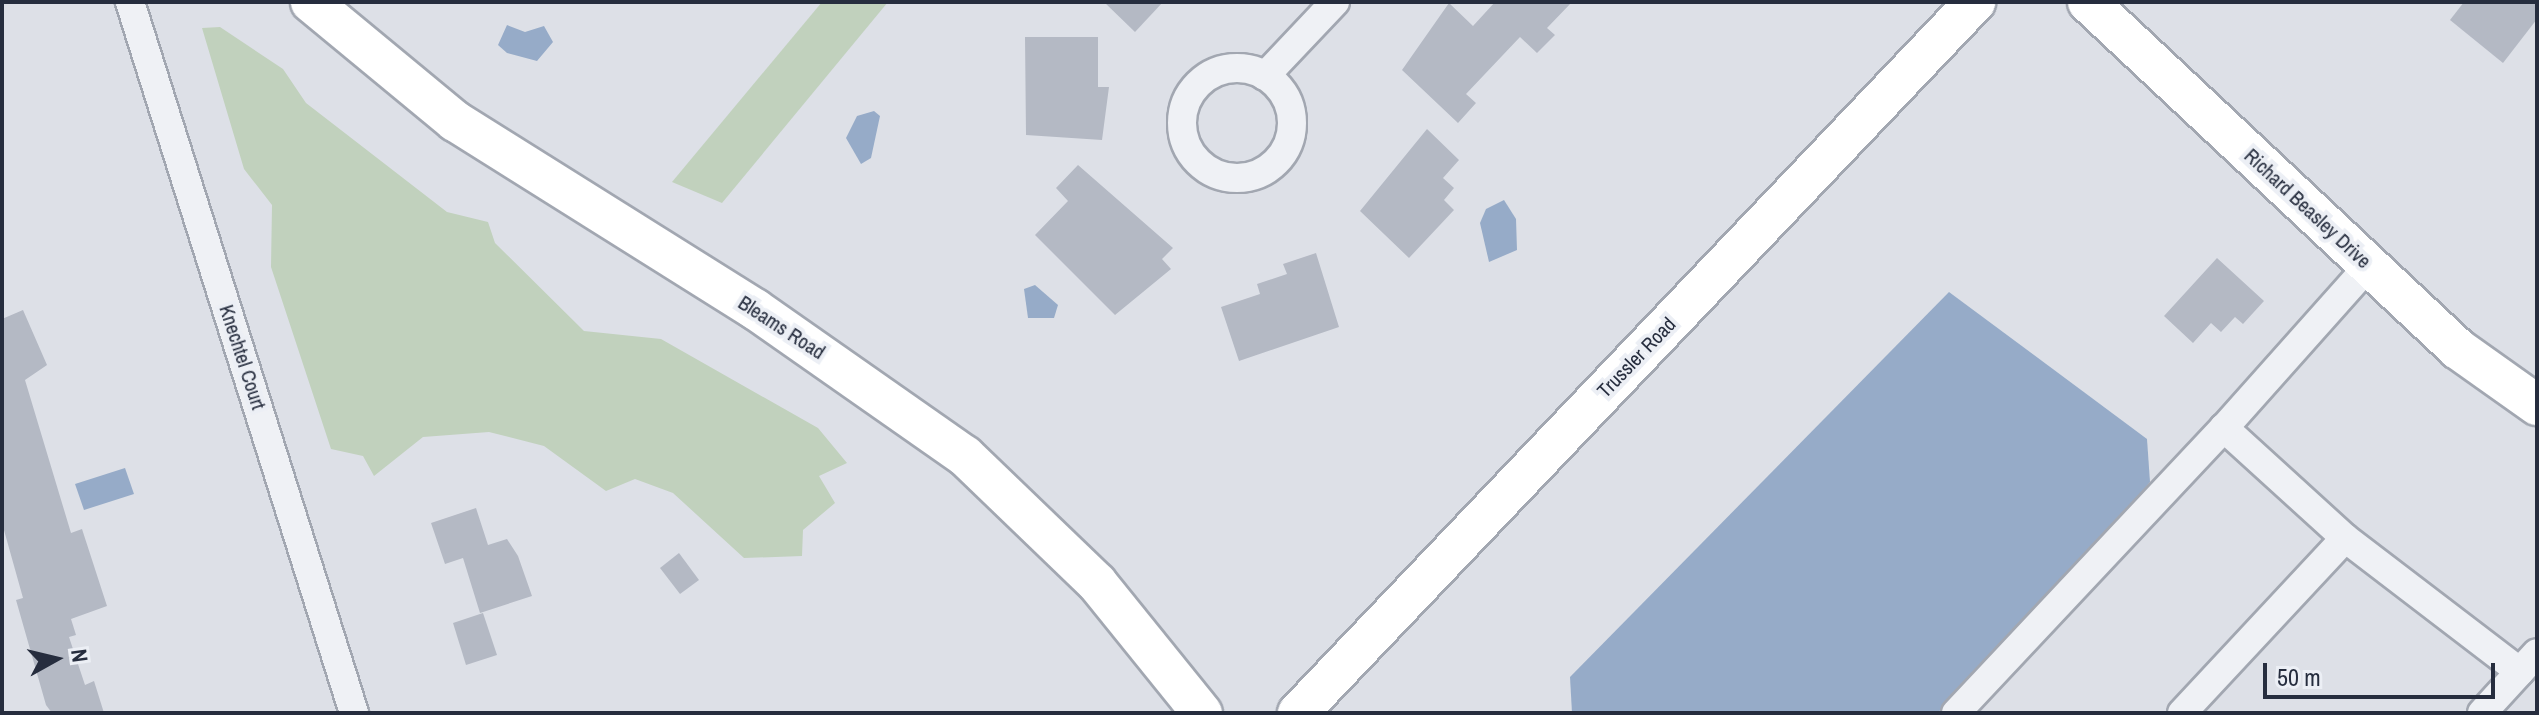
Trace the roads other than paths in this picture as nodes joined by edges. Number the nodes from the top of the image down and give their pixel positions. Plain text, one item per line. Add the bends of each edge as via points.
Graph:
1 (130, 2) edge
2 (311, 2) edge
3 (1335, 2) edge
4 (1975, 2) edge
5 (2088, 2) edge
6 (1265, 76) dead end
7 (2369, 265) junction
8 (2537, 405) edge
9 (2224, 428) junction
10 (2345, 538) junction
11 (2528, 662) edge
12 (354, 713) edge
13 (1202, 713) edge
14 (1298, 713) edge
15 (1956, 713) edge
16 (2182, 713) edge
17 (2482, 713) edge

1 - 12 street, Knechtel Court
2 - 13 main road, Bleams Road via 455,121 803,340 965,456 1097,583
3 - 6 street
4 - 14 main road, Trussler Road
5 - 7 main road, Richard Beasley Drive
7 - 8 main road, Richard Beasley Drive via 2458,349
7 - 9 street
9 - 10 street
9 - 15 street
10 - 11 street
10 - 16 street
11 - 17 street

